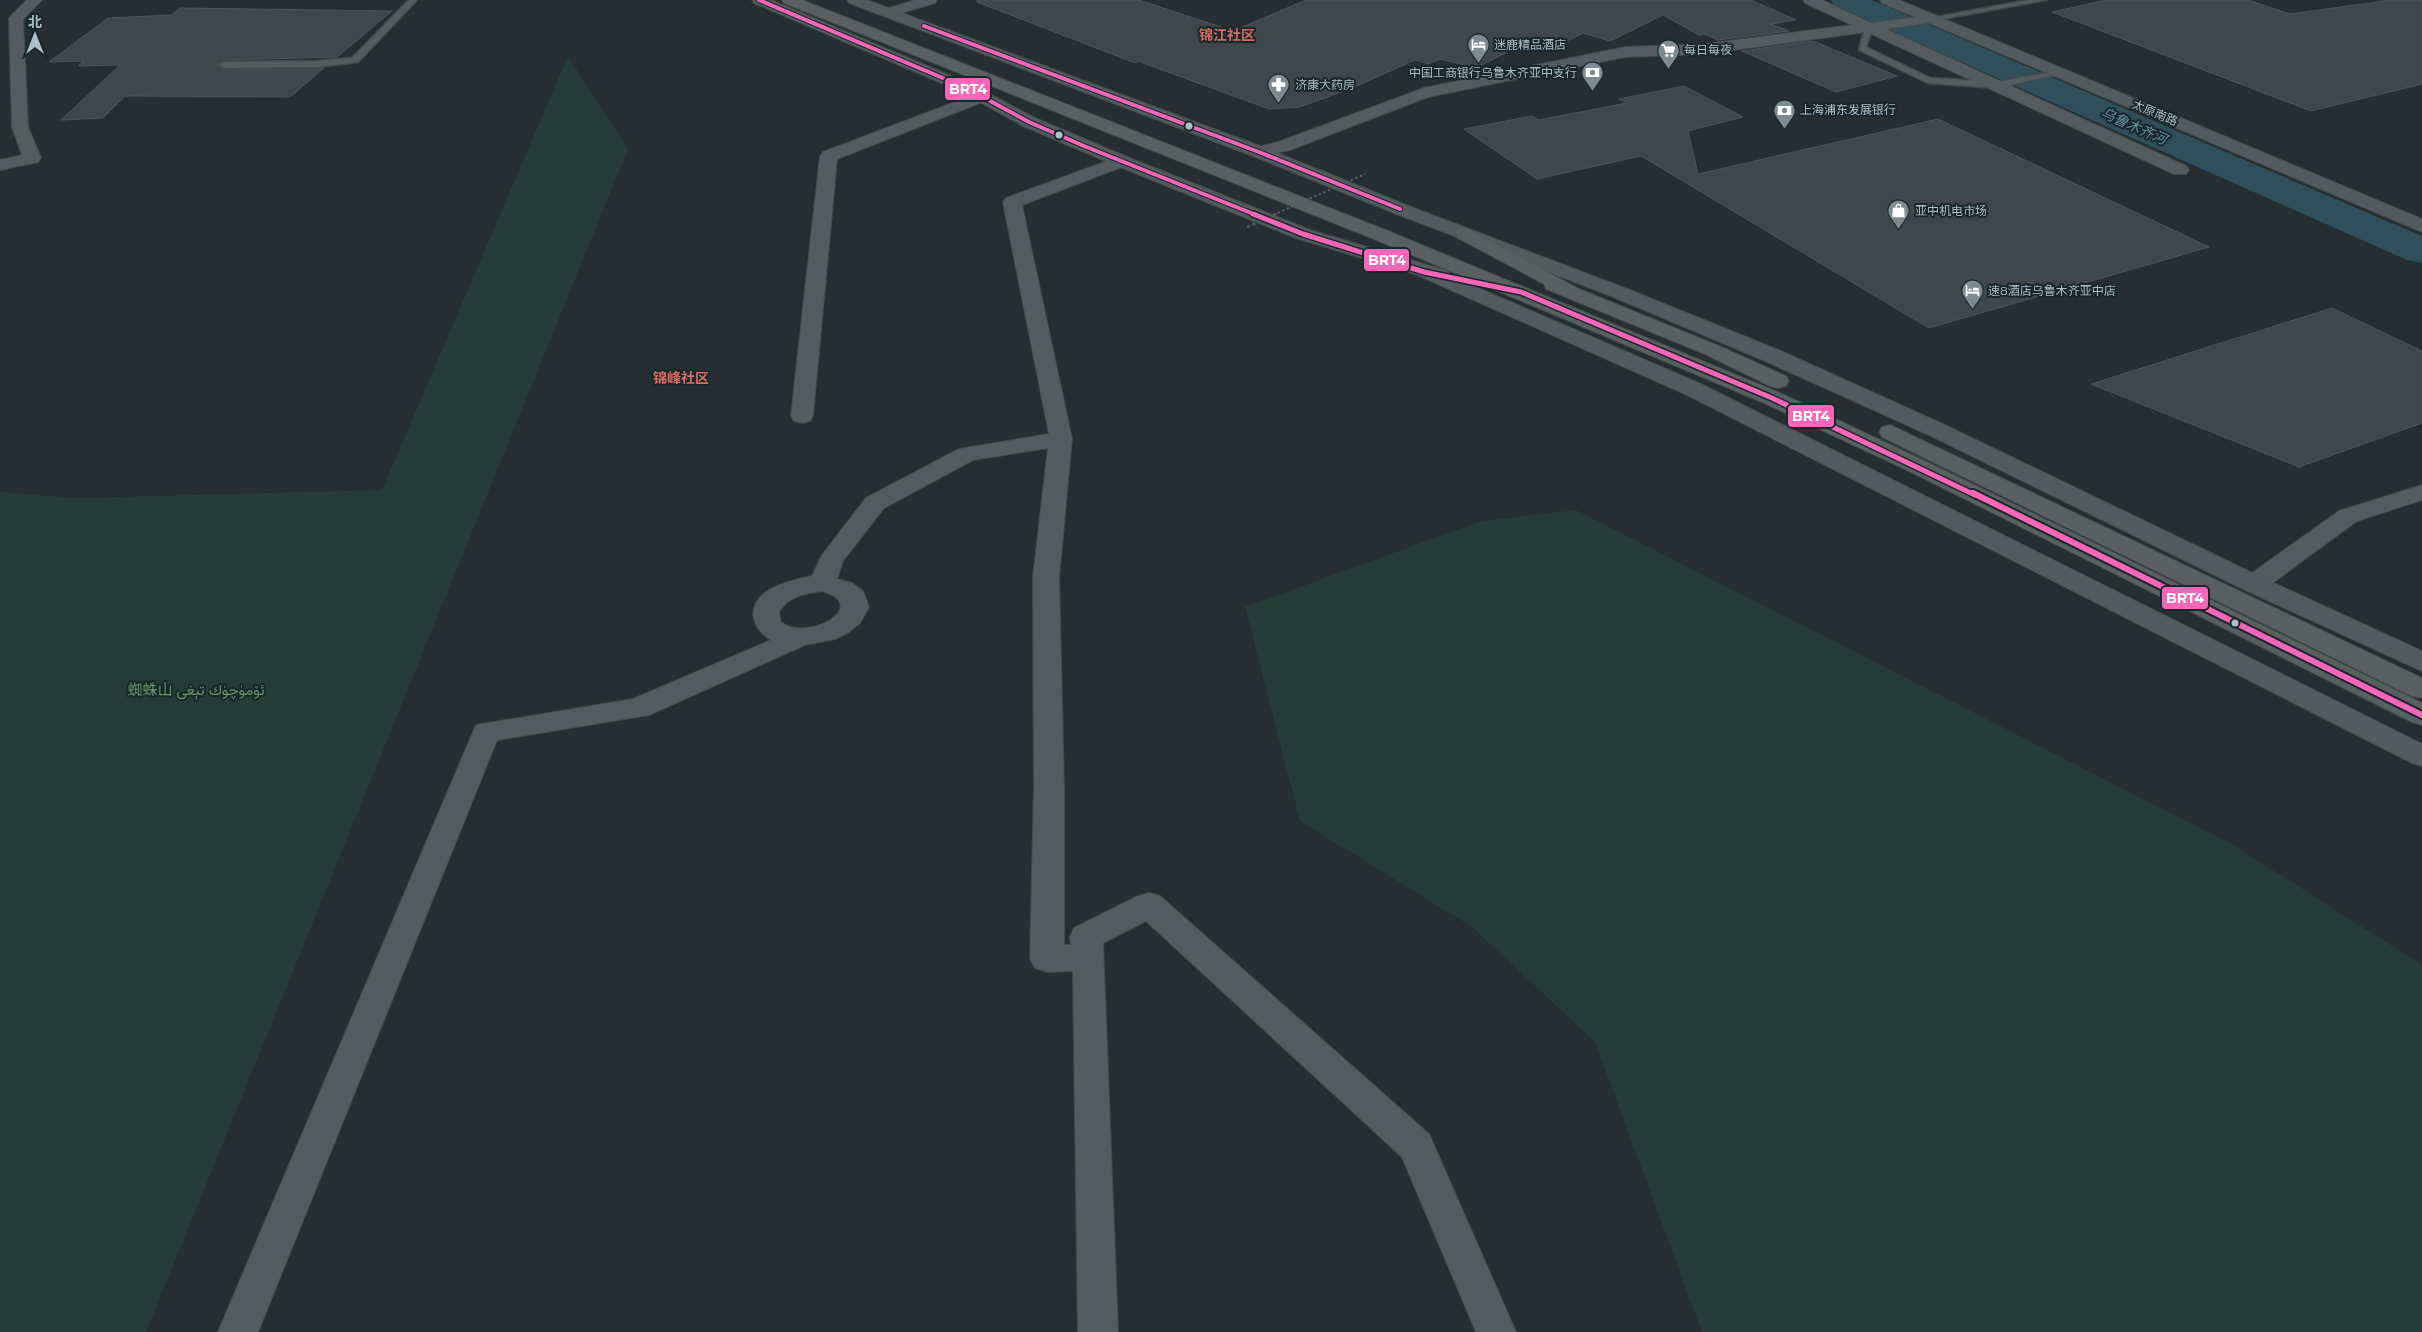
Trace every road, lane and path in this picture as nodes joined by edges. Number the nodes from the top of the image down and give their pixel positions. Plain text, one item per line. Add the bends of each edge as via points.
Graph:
1 (35, 0) edge
2 (412, 0) edge
3 (758, 0) edge
4 (789, 0) edge
5 (825, 0) edge
6 (854, 0) edge
7 (930, 0) edge
8 (1810, 0) edge
9 (1887, 0) edge
10 (1904, 0) edge
11 (2042, 0) edge
12 (888, 13) junction
13 (1938, 18) junction
14 (1874, 25) junction
15 (223, 65) dead end
16 (2060, 73) junction
17 (1996, 85) junction
18 (984, 96) junction
19 (1259, 152) junction
20 (1121, 161) junction
21 (0, 165) edge
22 (2180, 170) dead end
23 (1365, 174) dead end
24 (2422, 218) edge
25 (2422, 226) edge
26 (1247, 227) dead end
27 (1465, 234) junction
28 (1424, 272) junction
29 (1520, 292) junction
30 (1581, 297) junction
31 (802, 416) dead end
32 (1061, 439) junction
33 (1922, 458) junction
34 (2422, 492) edge
35 (822, 583) junction
36 (2254, 584) junction
37 (798, 638) junction
38 (2422, 662) edge
39 (2422, 689) edge
40 (2422, 715) edge
41 (2422, 756) edge
42 (1088, 957) junction
43 (238, 1332) edge
44 (1098, 1332) edge
45 (1496, 1332) edge

1 - 21 street via 16,18 20,127 32,158
2 - 15 lane via 355,60 317,64
3 - 18 main road
4 - 29 highway
5 - 30 highway
6 - 12 main road
7 - 12 street
8 - 14 street
9 - 13 main road, 太原南路
10 - 13 main road
11 - 13 lane
12 - 19 main road
13 - 14 street
13 - 16 main road, 太原南路
13 - 24 main road
14 - 17 street
14 - 17 lane via 1862,48 1928,80
14 - 19 street via 1704,49 1625,52 1424,93 1284,146
16 - 17 lane
16 - 25 main road, 太原南路
17 - 22 street
18 - 20 main road via 1029,122
18 - 31 street via 829,156
19 - 27 main road
20 - 28 main road via 1303,234
20 - 32 street via 1012,202
23 - 26 path, bridge
27 - 30 highway
27 - 36 main road via 1773,356 1937,430
28 - 29 main road
28 - 41 main road via 1693,389
29 - 33 highway
30 - 33 highway via 1712,350
32 - 35 street via 967,454 875,503 832,560
32 - 42 street via 1046,577 1047,959
33 - 39 highway
33 - 40 highway
34 - 36 street via 2348,516
35 - 37 street via 793,588 780,595 767,612 773,630
35 - 37 street via 840,587 853,596 854,613 848,621 826,634
36 - 38 main road
37 - 43 street via 639,708 486,732
42 - 44 street
42 - 45 street via 1086,937 1149,905 1416,1146

